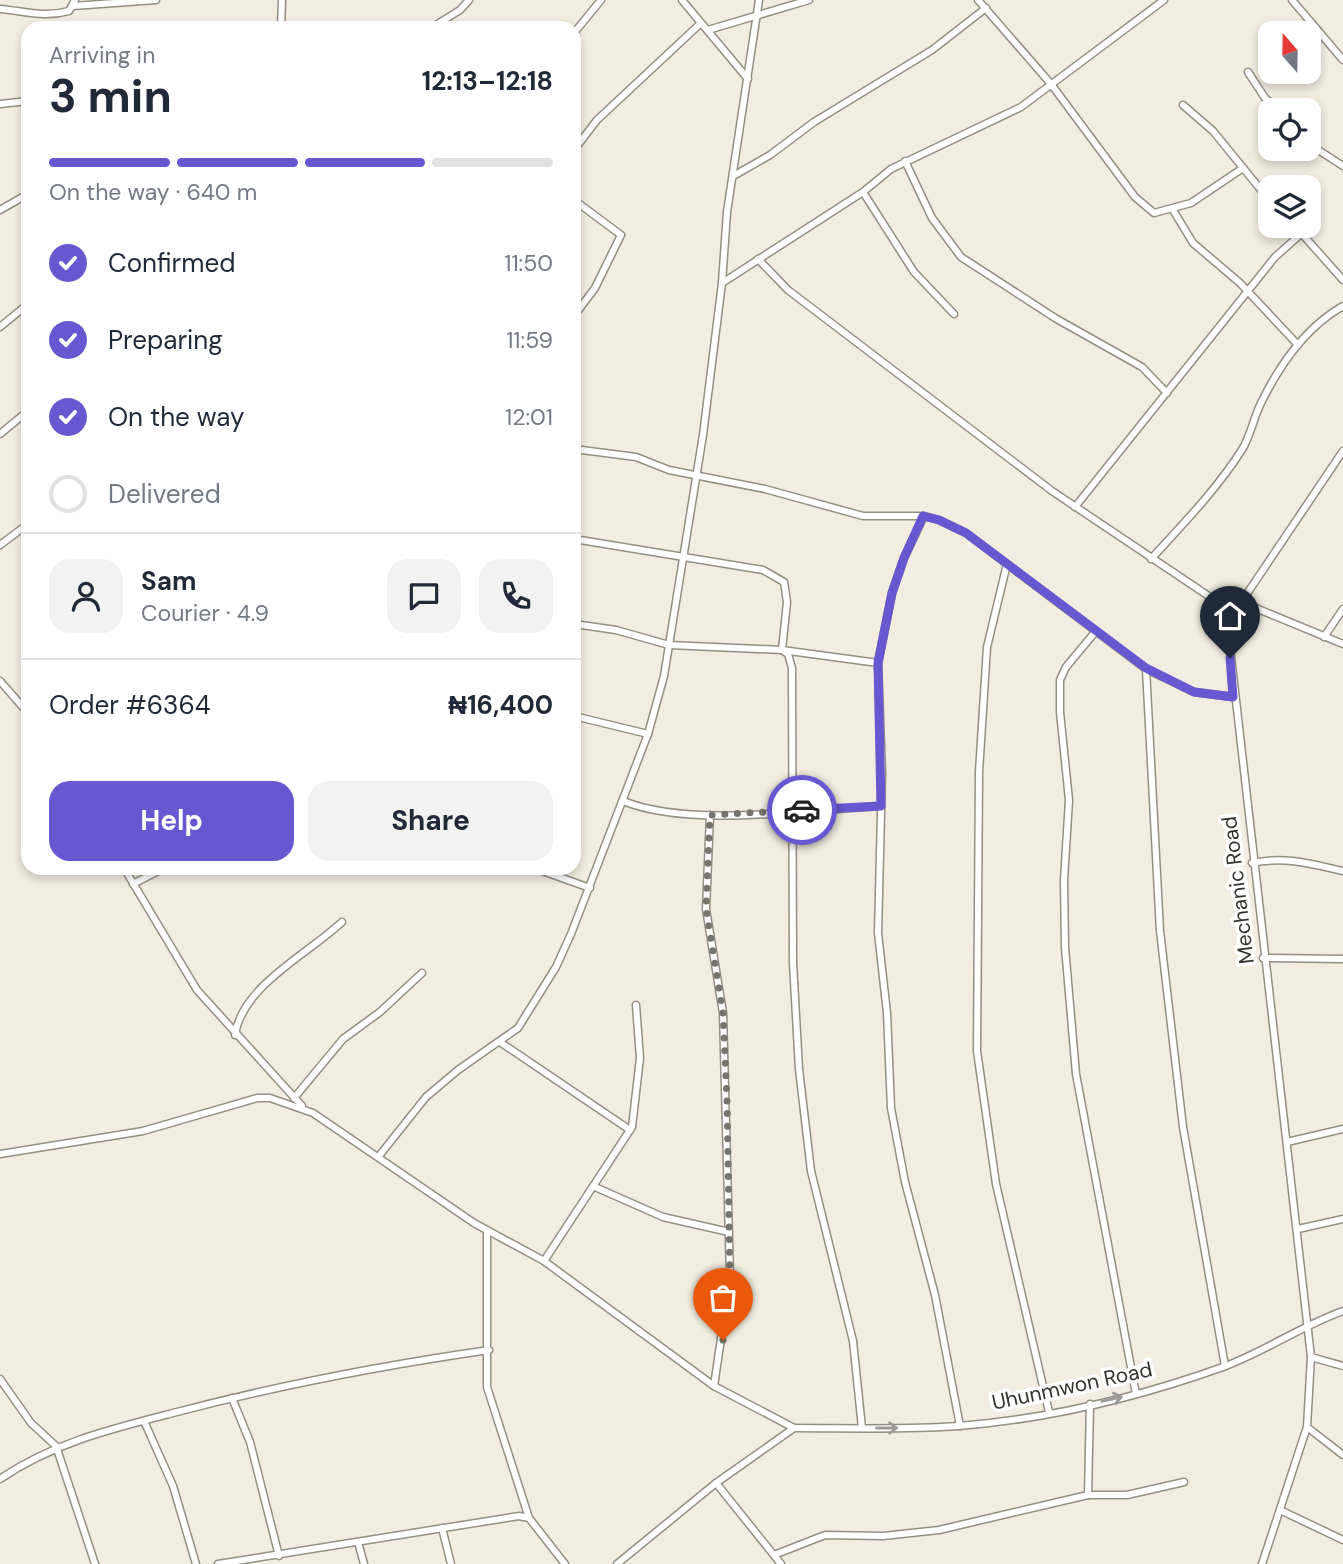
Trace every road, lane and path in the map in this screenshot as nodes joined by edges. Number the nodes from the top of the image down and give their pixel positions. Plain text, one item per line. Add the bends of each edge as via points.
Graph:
1 (156, 0) edge
2 (282, 0) edge
3 (469, 0) edge
4 (601, 0) edge
5 (682, 0) edge
6 (759, 0) edge
7 (808, 0) edge
8 (978, 0) edge
9 (1164, 0) edge
10 (1292, 0) edge
11 (74, 3) edge
12 (986, 8) junction
13 (0, 9) edge
14 (756, 16) junction
15 (281, 21) edge
16 (442, 21) edge
17 (701, 23) junction
18 (581, 24) edge
19 (708, 30) junction
20 (1343, 60) edge
21 (1248, 72) dead end
22 (748, 79) junction
23 (1051, 84) junction
24 (1265, 98) edge
25 (21, 102) edge
26 (0, 104) edge
27 (1183, 105) dead end
28 (581, 141) edge
29 (1321, 152) edge
30 (905, 162) junction
31 (1343, 166) edge
32 (1243, 168) junction
33 (735, 175) junction
34 (1258, 186) edge
35 (863, 192) junction
36 (21, 198) edge
37 (581, 205) edge
38 (0, 210) edge
39 (1173, 210) junction
40 (1296, 238) edge
41 (1306, 238) edge
42 (758, 259) junction
43 (1343, 280) edge
44 (722, 283) junction
45 (1247, 292) junction
46 (1343, 306) edge
47 (581, 307) edge
48 (21, 310) edge
49 (954, 314) dead end
50 (0, 327) edge
51 (1298, 345) junction
52 (1167, 393) junction
53 (21, 417) edge
54 (0, 434) edge
55 (581, 450) edge
56 (1343, 451) edge
57 (697, 475) junction
58 (1075, 507) junction
59 (923, 516) junction
60 (21, 529) edge
61 (581, 540) edge
62 (0, 545) edge
63 (683, 559) junction
64 (1151, 559) junction
65 (1007, 564) junction
66 (1241, 602) junction
67 (1343, 609) edge
68 (1234, 613) junction
69 (581, 625) edge
70 (1096, 631) junction
71 (1324, 637) junction
72 (1343, 644) edge
73 (669, 645) junction
74 (782, 650) junction
75 (878, 663) junction
76 (1146, 668) junction
77 (0, 681) edge
78 (1233, 697) junction
79 (21, 705) edge
80 (581, 718) edge
81 (648, 734) junction
82 (623, 801) junction
83 (881, 806) junction
84 (794, 810) junction
85 (710, 815) junction
86 (1252, 863) junction
87 (1343, 871) edge
88 (128, 875) edge
89 (150, 875) edge
90 (554, 875) edge
91 (133, 884) junction
92 (590, 888) junction
93 (342, 922) dead end
94 (1263, 958) junction
95 (1343, 959) edge
96 (422, 974) dead end
97 (636, 1005) dead end
98 (235, 1035) junction
99 (500, 1042) junction
100 (294, 1098) junction
101 (304, 1108) junction
102 (1343, 1129) edge
103 (630, 1130) junction
104 (1287, 1142) junction
105 (0, 1154) edge
106 (379, 1156) junction
107 (595, 1186) junction
108 (1343, 1219) edge
109 (1298, 1229) junction
110 (487, 1231) junction
111 (729, 1232) junction
112 (544, 1261) junction
113 (1343, 1311) edge
114 (1309, 1324) junction
115 (489, 1350) junction
116 (1311, 1357) junction
117 (1224, 1366) junction
118 (1343, 1366) edge
119 (0, 1379) edge
120 (715, 1387) junction
121 (1136, 1394) junction
122 (232, 1398) junction
123 (1090, 1404) junction
124 (1049, 1412) junction
125 (144, 1421) junction
126 (960, 1426) junction
127 (1307, 1427) junction
128 (794, 1428) junction
129 (862, 1428) junction
130 (56, 1446) junction
131 (1343, 1455) edge
132 (0, 1479) edge
133 (1184, 1482) dead end
134 (716, 1483) junction
135 (1088, 1495) junction
136 (1280, 1510) junction
137 (529, 1518) junction
138 (442, 1528) junction
139 (1343, 1541) edge
140 (358, 1542) junction
141 (774, 1555) junction
142 (279, 1556) junction
143 (95, 1564) edge
144 (197, 1564) edge
145 (218, 1564) edge
146 (364, 1564) edge
147 (451, 1564) edge
148 (565, 1564) edge
149 (617, 1564) edge
150 (781, 1564) edge
151 (1262, 1564) edge

1 - 11 street
2 - 15 street
3 - 16 street
4 - 18 street
5 - 17 street
6 - 14 street
7 - 14 street
8 - 12 street
9 - 23 street
10 - 20 street
11 - 13 street via 69,11 42,16
12 - 23 street
12 - 33 street via 932,50
14 - 19 street
14 - 22 street
17 - 19 street
17 - 28 street via 597,120
19 - 22 street
21 - 24 street
22 - 33 street
23 - 30 street via 1021,107
23 - 39 street via 1135,197 1154,213
25 - 26 street
27 - 32 street via 1213,131
29 - 31 street
30 - 35 street
30 - 52 street via 932,218 961,257 1142,367
32 - 34 street
32 - 39 street
33 - 44 street via 727,212
35 - 42 street
35 - 49 street via 914,272
36 - 38 street
37 - 47 street via 621,235
39 - 45 street via 1193,243
40 - 45 street
41 - 43 street
42 - 44 street
42 - 58 street via 788,290
44 - 57 street
45 - 51 street
45 - 52 street
46 - 51 street
48 - 50 street
51 - 64 street via 1261,403 1244,446
52 - 58 street
53 - 54 street
55 - 57 street via 636,457
56 - 66 street, Mechanic Road
57 - 59 street via 863,516
57 - 63 street
58 - 64 street
59 - 65 street via 951,525
59 - 75 street via 892,593
60 - 62 street
61 - 63 street
63 - 73 street
63 - 74 street via 763,570 784,582 787,602
64 - 68 street
65 - 70 street
65 - 124 street via 986,660 979,785 977,1051 996,1184
66 - 68 street, Mechanic Road
66 - 71 street
67 - 71 street
68 - 78 street, Mechanic Road via 1228,639
69 - 73 street
70 - 76 street
70 - 121 street via 1066,667 1059,692 1069,800 1065,947 1076,1074
71 - 72 street
73 - 74 street
73 - 81 street
74 - 75 street
74 - 84 street via 792,668
75 - 83 street
76 - 78 street via 1194,692
76 - 117 street via 1160,931 1182,1127
77 - 79 street
78 - 86 street, Mechanic Road
80 - 81 street
81 - 82 street
82 - 85 street via 660,813
82 - 92 street
83 - 84 street
83 - 126 street via 878,933 891,1108
84 - 85 street
84 - 129 street via 793,963 803,1114 816,1194 853,1341
85 - 111 street via 706,909 723,1013
86 - 87 street via 1280,859
86 - 94 street, Mechanic Road
88 - 91 street
89 - 91 street
90 - 92 street
91 - 98 street via 197,990
92 - 99 street via 556,967 518,1028
93 - 98 street via 277,974 238,1017
94 - 95 street
94 - 104 street, Mechanic Road
96 - 100 street via 344,1039
97 - 103 street via 640,1058 635,1120
98 - 100 street
99 - 103 street
99 - 106 street via 426,1097
100 - 101 street
101 - 105 street via 257,1098 132,1133
101 - 106 street
102 - 104 street
103 - 107 street
104 - 109 street, Mechanic Road
106 - 110 street
107 - 111 street via 663,1217
107 - 112 street
108 - 109 street
109 - 114 street, Mechanic Road
110 - 112 street
110 - 115 street
111 - 120 street via 730,1277
112 - 120 street
113 - 114 street, Uhunmwon Road
114 - 116 street, Mechanic Road
114 - 117 street, Uhunmwon Road
115 - 122 street via 311,1379
115 - 137 street via 487,1387
116 - 118 street
116 - 127 street, Mechanic Road
117 - 121 street, Uhunmwon Road
119 - 130 street via 31,1423
120 - 128 street
123 -> 121 street, Uhunmwon Road
122 - 125 street
122 - 142 street via 250,1442
123 - 124 street, Uhunmwon Road
123 - 135 street
124 - 126 street, Uhunmwon Road
125 - 130 street
125 - 144 street via 173,1486
129 -> 126 street, Uhunmwon Road
127 - 131 street
127 - 136 street, Mechanic Road
128 - 129 street, Uhunmwon Road
128 - 134 street
130 - 132 street
130 - 143 street
133 - 135 street via 1127,1495
134 - 141 street
134 - 149 street
135 - 141 street via 918,1534 825,1535
136 - 139 street
136 - 151 street, Mechanic Road
137 - 138 street
137 - 148 street
138 - 140 street
138 - 147 street
140 - 142 street
140 - 146 street
141 - 150 street
142 - 145 street

